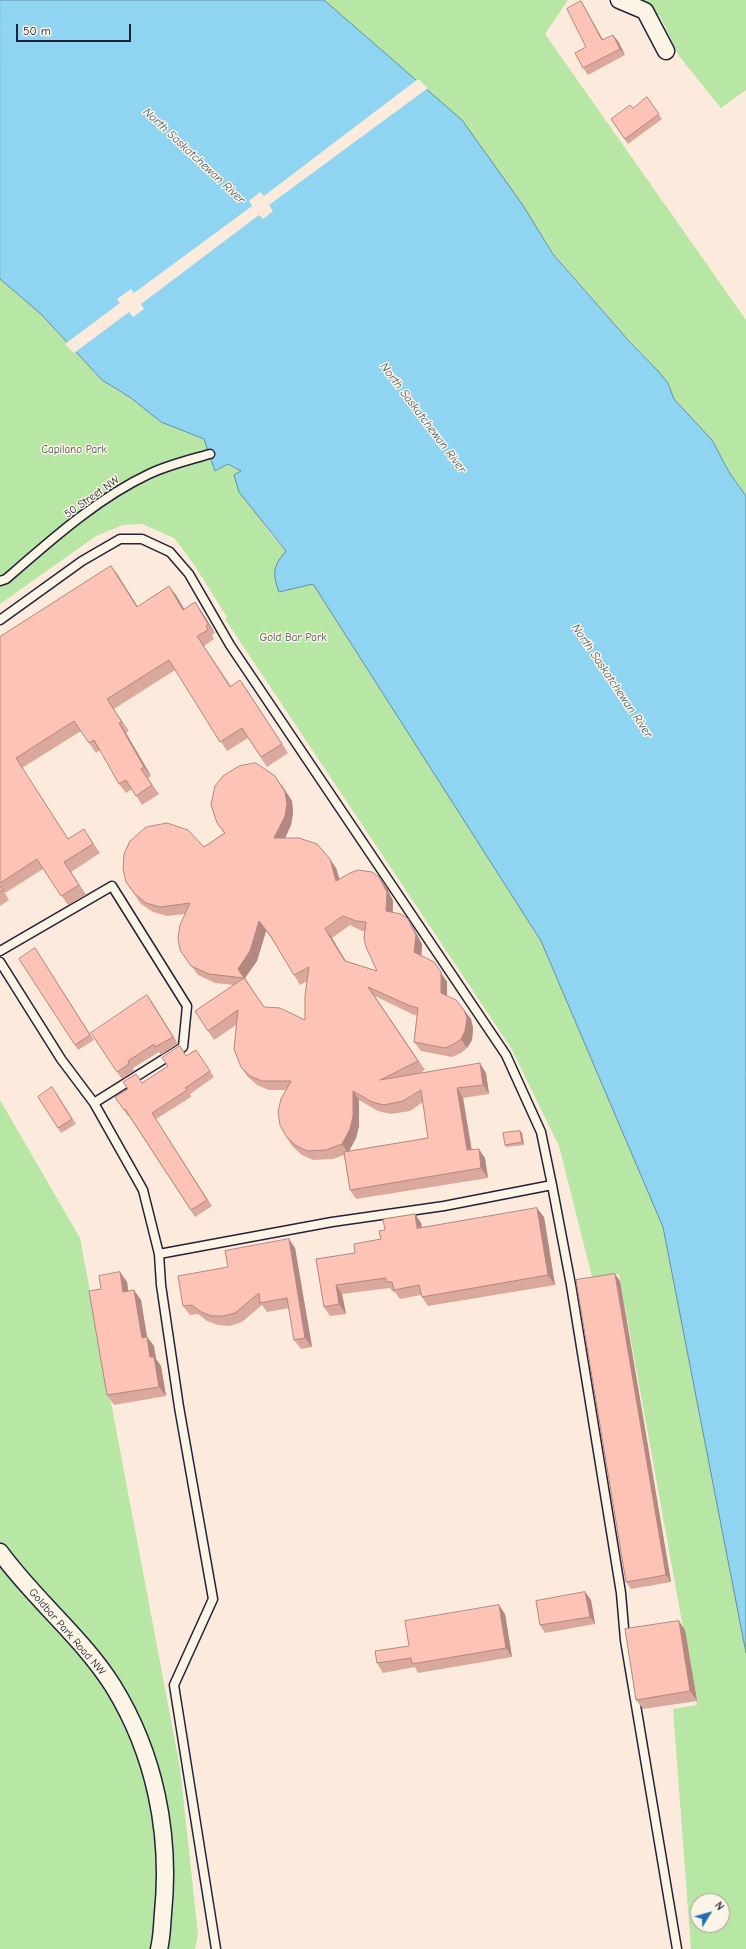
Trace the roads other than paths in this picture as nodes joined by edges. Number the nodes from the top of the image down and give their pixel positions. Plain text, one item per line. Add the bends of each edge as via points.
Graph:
1 (619, 0) edge
2 (666, 51) dead end
3 (210, 454) dead end
4 (0, 581) edge
5 (0, 620) edge
6 (0, 951) edge
7 (0, 962) edge
8 (94, 1103) junction
9 (552, 1185) junction
10 (159, 1254) junction
11 (0, 1552) edge
12 (159, 1949) edge
13 (216, 1949) edge
14 (677, 1949) edge

1 - 2 street via 645,11
3 - 4 lane, 50 Street NW via 167,466 98,504 6,579
5 - 9 lane via 82,561 120,539 142,539 170,552 189,574 230,645 506,1055 541,1132
6 - 8 lane via 112,886 187,1006 183,1047
7 - 8 lane via 61,1059
8 - 10 lane via 143,1190
9 - 10 lane via 444,1206 332,1222
9 - 14 lane via 571,1285 620,1593 625,1640
10 - 13 lane via 161,1285 179,1407 213,1599 174,1685
11 - 12 street, Goldbar Park Road NW via 100,1669 113,1686 135,1727 158,1797 164,1845 165,1891

